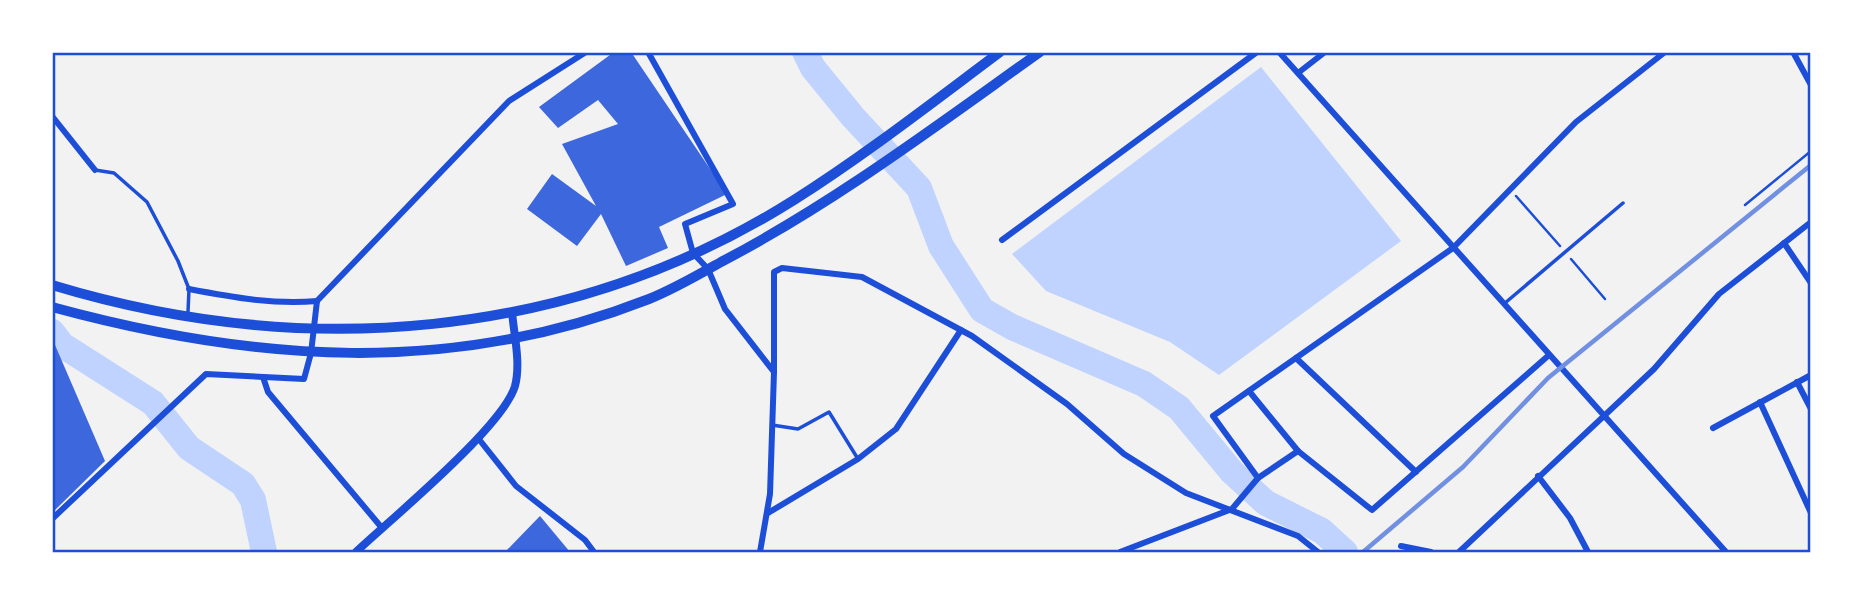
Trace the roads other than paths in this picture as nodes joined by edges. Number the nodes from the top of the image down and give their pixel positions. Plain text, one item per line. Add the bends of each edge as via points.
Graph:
1 (586, 52) edge
2 (648, 52) edge
3 (1000, 52) edge
4 (1040, 52) edge
5 (1257, 52) edge
6 (1279, 52) edge
7 (1325, 52) edge
8 (1665, 52) edge
9 (1793, 52) edge
10 (1298, 73) junction
11 (1811, 85) edge
12 (52, 116) edge
13 (95, 170) joint
14 (1623, 203) dead end
15 (1811, 222) edge
16 (1002, 240) dead end
17 (1784, 243) junction
18 (1453, 248) junction
19 (693, 253) junction
20 (708, 269) junction
21 (1811, 283) edge
22 (56, 286) edge
23 (189, 289) junction
24 (317, 301) junction
25 (1504, 304) junction
26 (52, 307) edge
27 (512, 312) junction
28 (188, 318) junction
29 (313, 329) junction
30 (961, 330) junction
31 (515, 340) junction
32 (311, 354) junction
33 (1549, 355) junction
34 (1296, 358) junction
35 (774, 373) junction
36 (1811, 375) edge
37 (263, 377) junction
38 (1797, 382) junction
39 (1249, 391) junction
40 (1760, 402) junction
41 (1811, 409) edge
42 (1604, 417) junction
43 (772, 425) junction
44 (1713, 428) dead end
45 (478, 438) junction
46 (1298, 452) junction
47 (858, 459) junction
48 (1416, 472) junction
49 (1538, 476) junction
50 (1256, 480) junction
51 (1232, 509) junction
52 (768, 513) junction
53 (1811, 513) edge
54 (52, 519) edge
55 (382, 528) junction
56 (1401, 546) dead end
57 (356, 552) edge
58 (594, 552) edge
59 (760, 552) edge
60 (1120, 552) edge
61 (1318, 552) edge
62 (1431, 552) edge
63 (1460, 552) edge
64 (1588, 552) edge
65 (1726, 552) edge

1 - 24 street via 509,101
2 - 19 street via 733,204 685,224
3 - 19 highway via 794,200
4 - 20 highway via 807,214
5 - 16 street
6 - 10 street
7 - 10 street
8 - 18 street via 1576,122
9 - 11 street
10 - 18 street
12 - 13 street
13 - 23 lane via 114,173 147,202
14 - 25 lane
15 - 17 street
17 - 21 street
17 - 42 street via 1719,294 1654,369
18 - 25 street
18 - 34 street
19 - 20 street
19 - 27 highway via 604,288
20 - 31 highway via 650,298
20 - 35 street via 725,309
22 - 28 highway
23 - 24 street via 232,297
23 - 28 lane
24 - 29 street
25 - 33 street
26 - 32 highway via 208,343
27 - 29 highway via 416,326
27 - 31 street
28 - 29 highway
29 - 32 street
30 - 35 street via 862,277 782,268 774,272
30 - 47 street via 896,429
30 - 51 street via 1067,404 1124,454 1186,493
31 - 32 highway via 407,353
31 - 45 street via 517,369 509,402
32 - 37 street via 304,380
33 - 42 street
33 - 48 street
34 - 39 street
34 - 48 street
35 - 43 street
36 - 38 street
37 - 54 street via 206,374
37 - 55 street via 268,392
38 - 40 street
38 - 41 street
39 - 46 street
39 - 50 street via 1213,416
40 - 44 street
40 - 53 street
42 - 49 street
42 - 65 street
43 - 47 lane via 797,429 830,412
43 - 52 street
45 - 55 street
45 - 58 street via 516,486
46 - 48 street via 1372,510
46 - 50 street
47 - 52 street
49 - 63 street
49 - 64 street via 1570,518
50 - 51 street
51 - 60 street
51 - 61 street via 1298,536
52 - 59 street
55 - 57 street
56 - 62 street

